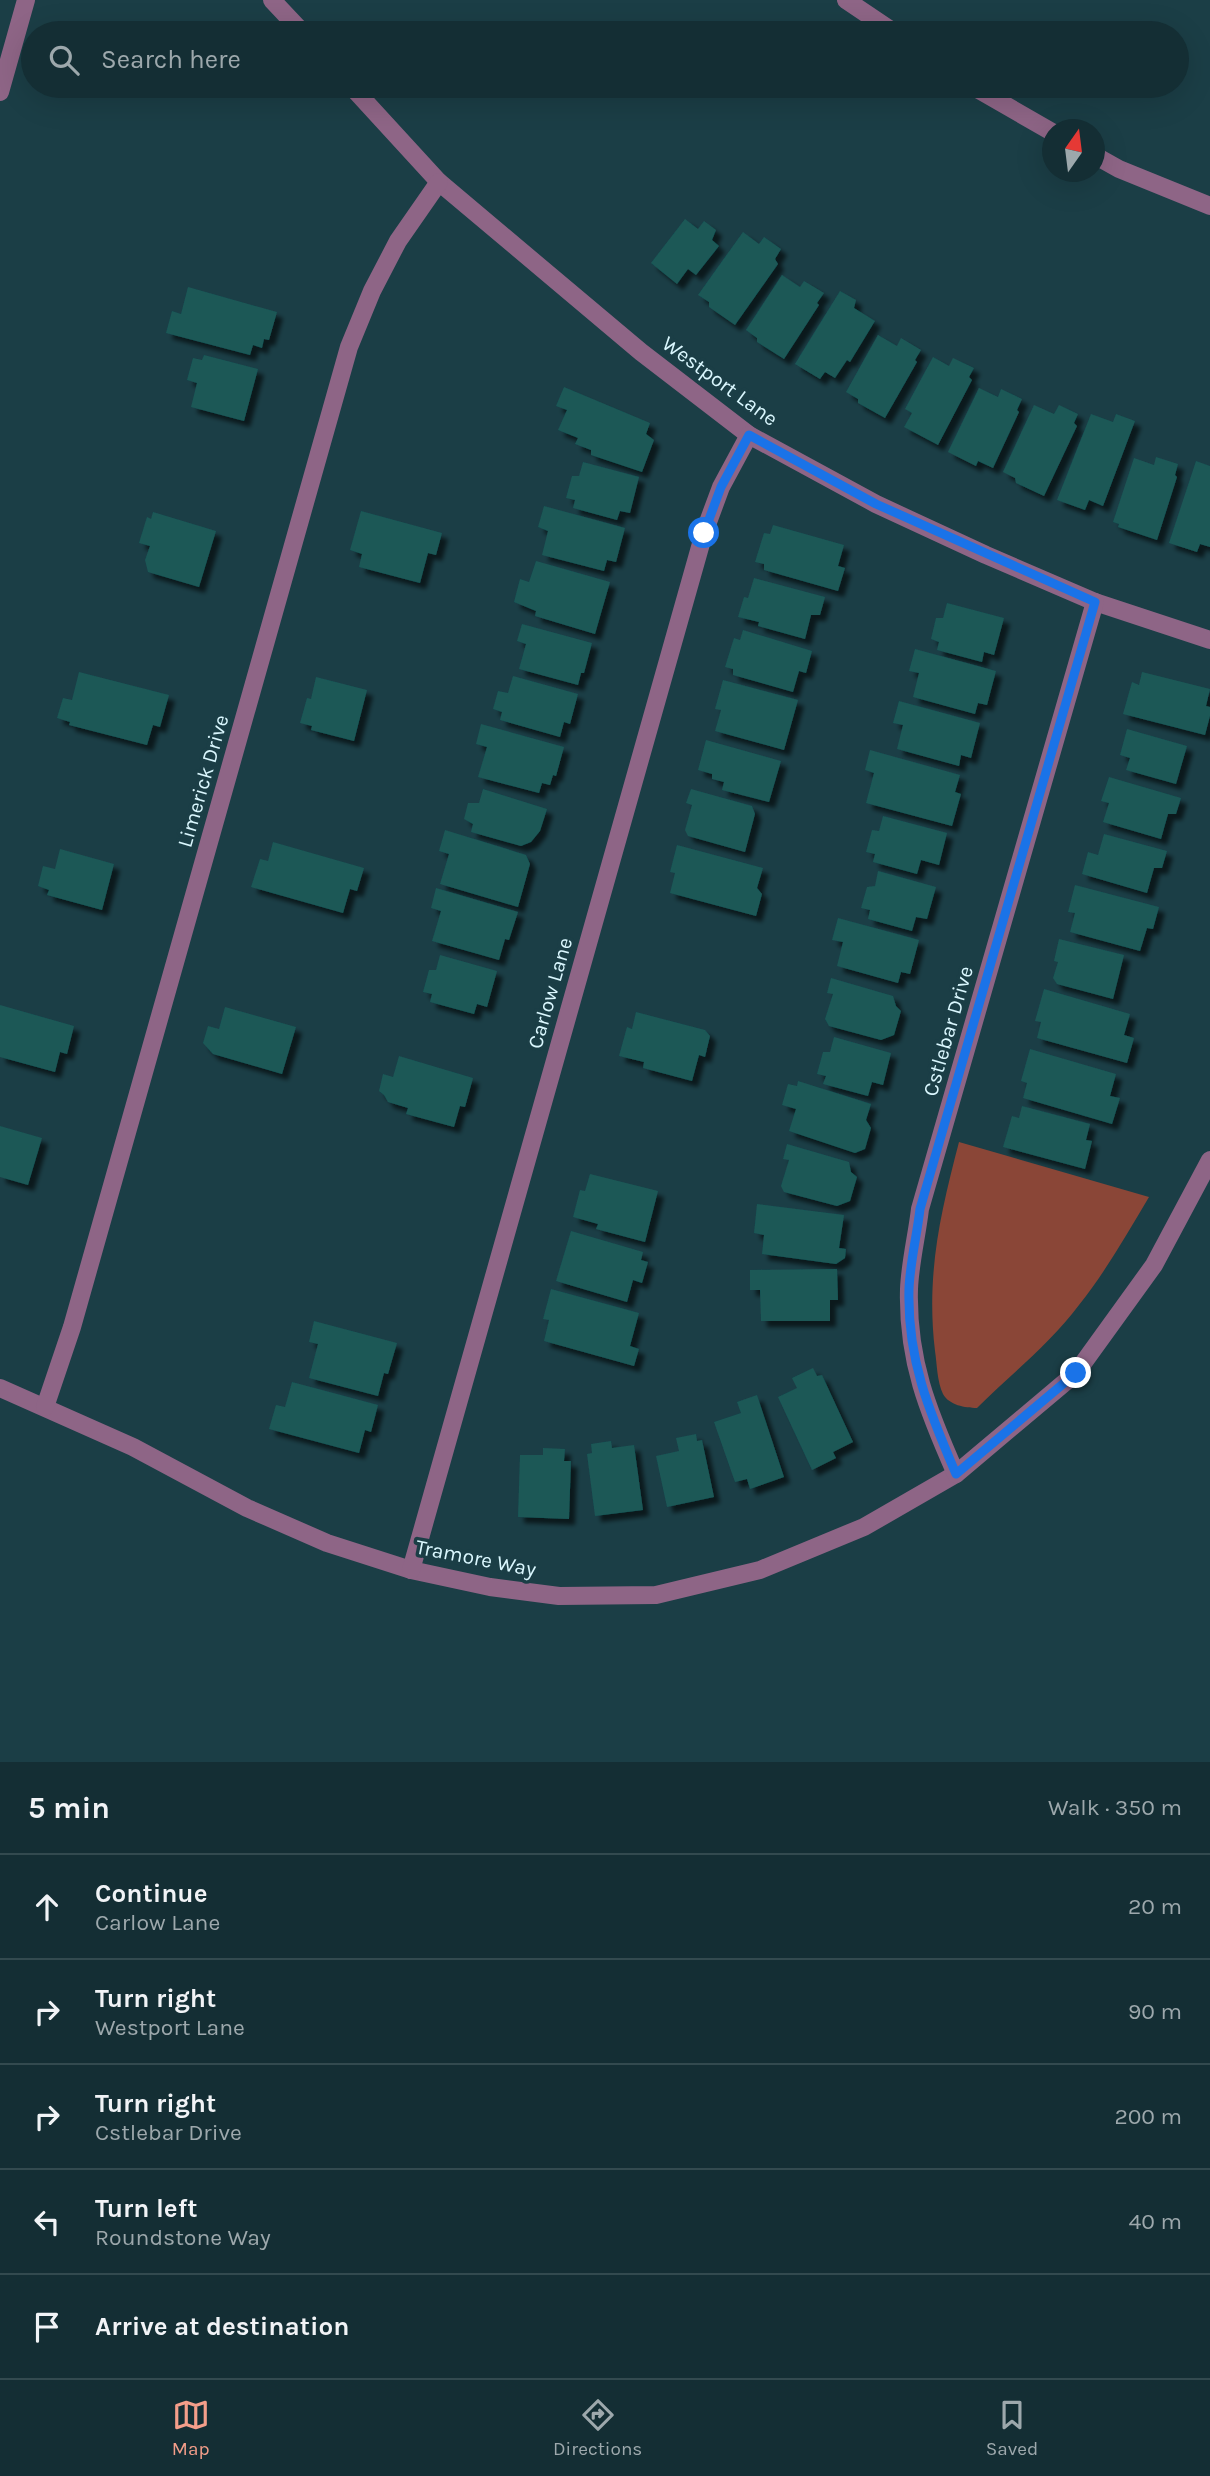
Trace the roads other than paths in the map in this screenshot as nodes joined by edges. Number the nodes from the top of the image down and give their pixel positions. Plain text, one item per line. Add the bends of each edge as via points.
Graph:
1 (26, 0) edge
2 (272, 0) edge
3 (846, 0) edge
4 (292, 21) edge
5 (877, 21) edge
6 (0, 92) edge
7 (362, 98) edge
8 (993, 98) edge
9 (1042, 126) edge
10 (1105, 161) edge
11 (439, 182) junction
12 (1210, 206) edge
13 (749, 435) junction
14 (1095, 602) junction
15 (1210, 640) edge
16 (1209, 1166) edge
17 (0, 1388) edge
18 (45, 1407) junction
19 (956, 1474) junction
20 (411, 1570) junction

1 - 6 street
2 - 4 street
3 - 5 street
7 - 11 street, Westport Lane
8 - 9 street
10 - 12 street
11 - 13 street, Westport Lane via 631,344
11 - 18 street, Limerick Drive via 398,241 349,347 76,1313
13 - 14 street, Westport Lane via 876,504
13 - 20 street, Carlow Lane via 721,487 704,533
14 - 15 street, Westport Lane
14 - 19 street, Cstlebar Drive via 920,1209 909,1288 913,1356 928,1409
16 - 19 street, Tramore Way via 1154,1265 1076,1373
17 - 18 street, Tramore Way
18 - 20 street, Tramore Way via 133,1447 247,1508 327,1543
19 - 20 street, Tramore Way via 864,1527 760,1570 656,1595 559,1596

